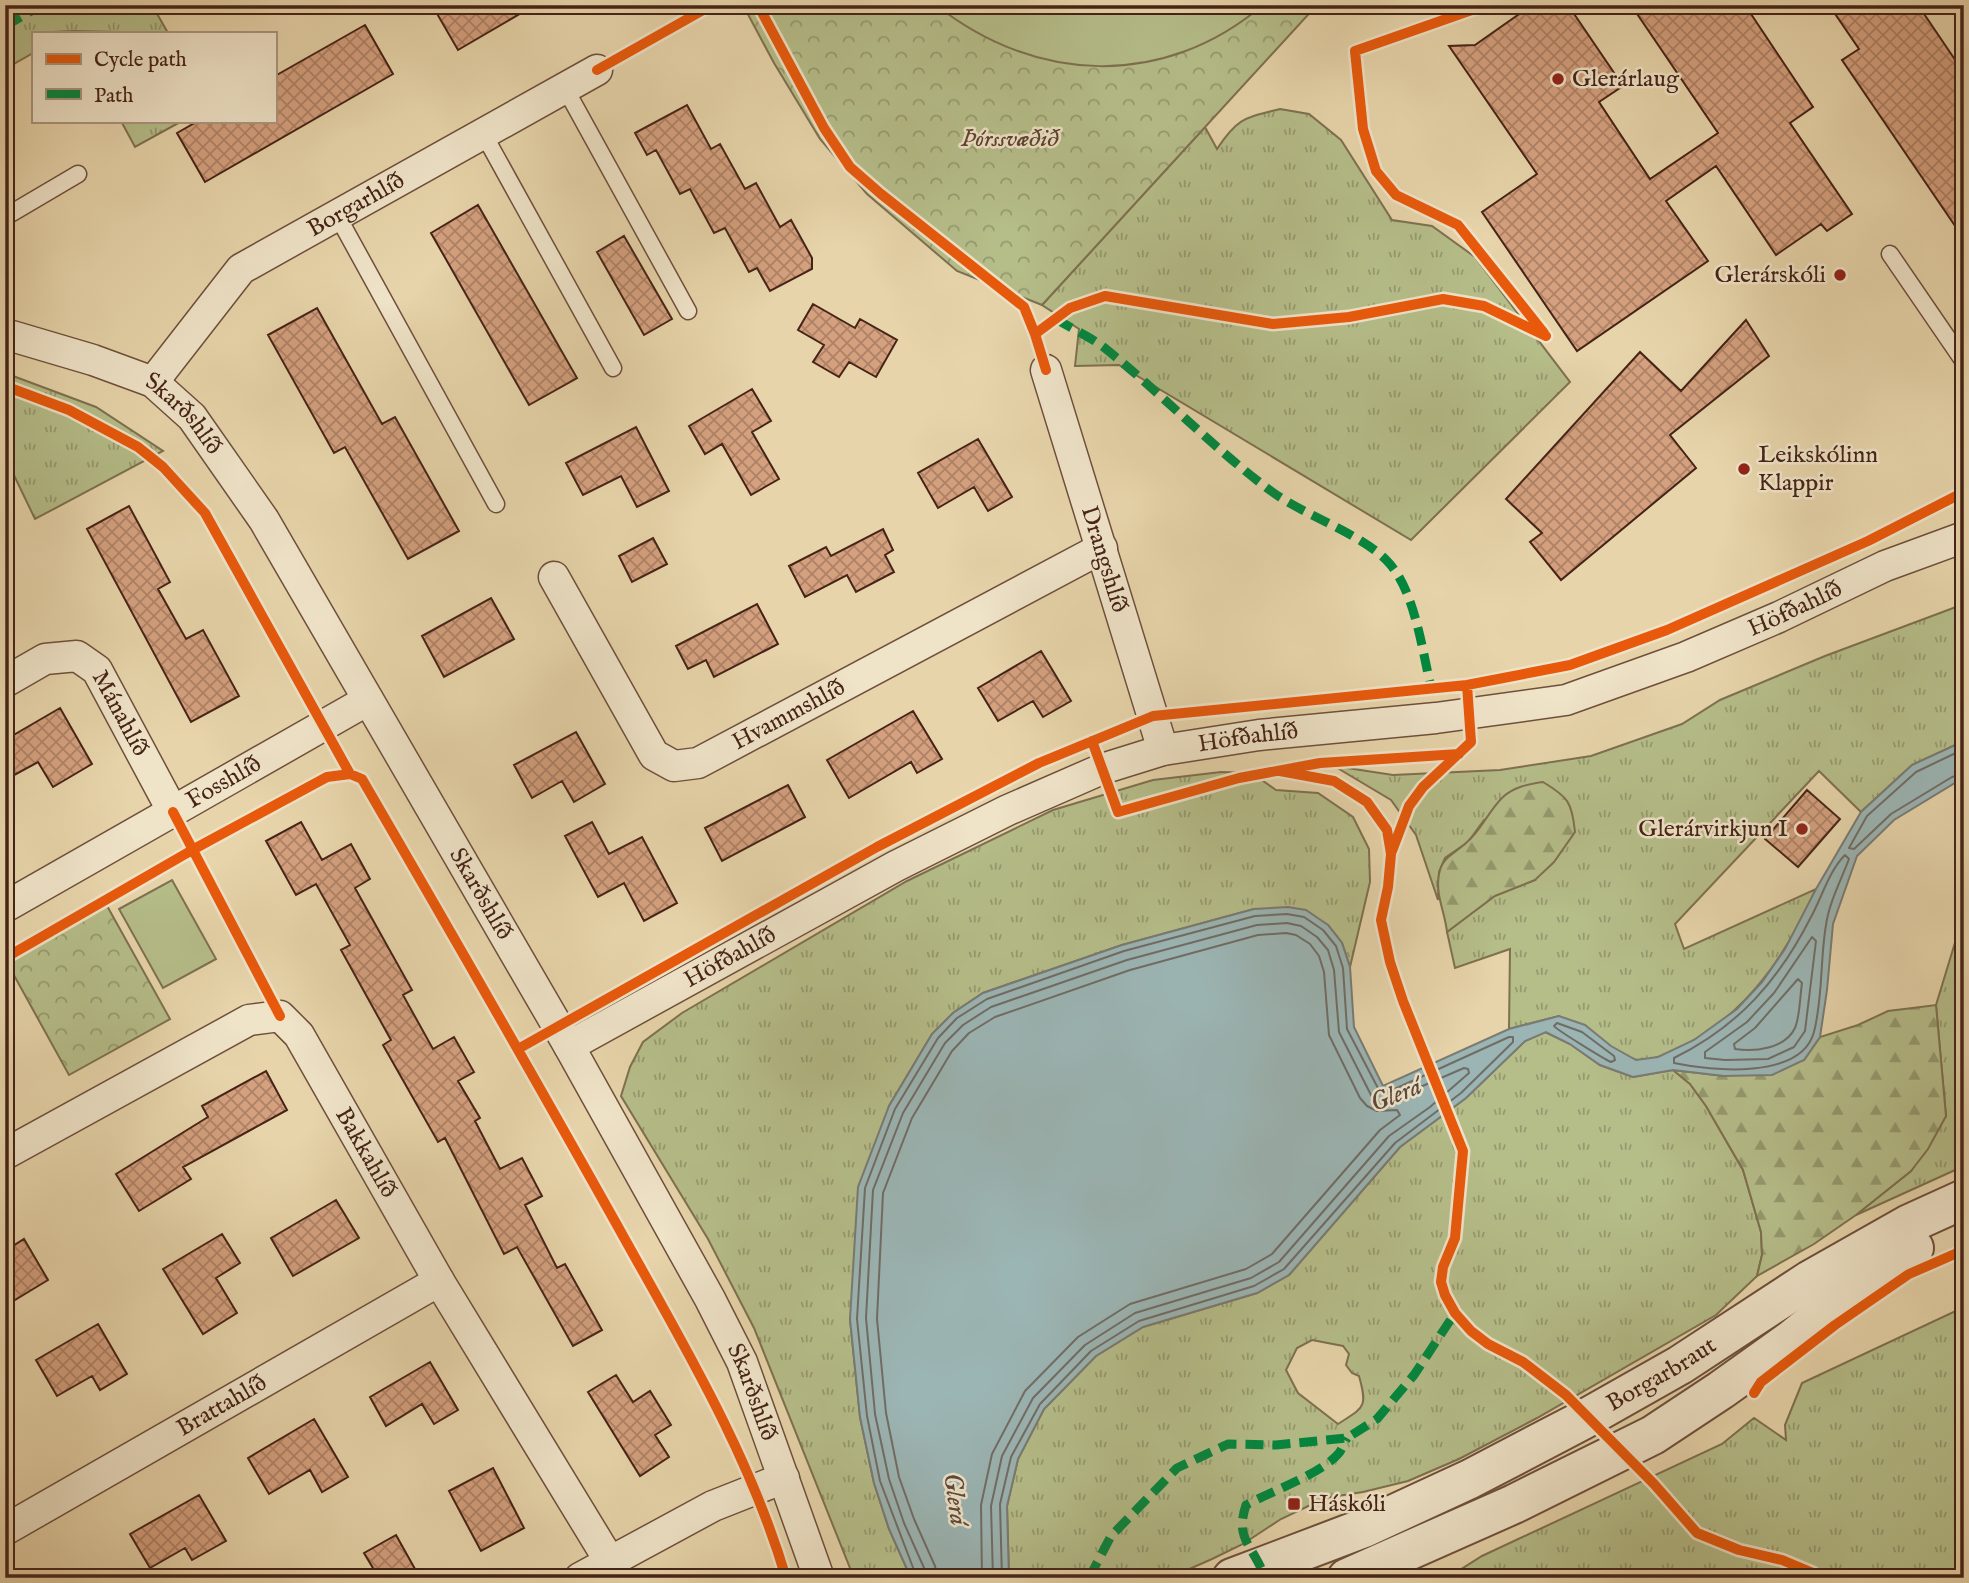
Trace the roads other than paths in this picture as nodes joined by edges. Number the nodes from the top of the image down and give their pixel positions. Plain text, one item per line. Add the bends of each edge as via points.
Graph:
1 (597, 70) dead end
2 (565, 88) junction
3 (483, 134) junction
4 (78, 174) dead end
5 (337, 215) junction
6 (5, 217) edge
7 (1890, 254) dead end
8 (688, 311) dead end
9 (5, 334) edge
10 (1964, 362) edge
11 (613, 368) dead end
12 (1046, 370) dead end
13 (153, 382) junction
14 (496, 505) dead end
15 (1964, 537) edge
16 (1102, 548) junction
17 (554, 576) dead end
18 (5, 681) edge
19 (368, 700) junction
20 (1163, 750) junction
21 (173, 811) junction
22 (5, 908) edge
23 (569, 1046) junction
24 (5, 1154) edge
25 (1964, 1199) edge
26 (1964, 1222) edge
27 (439, 1281) junction
28 (784, 1478) junction
29 (1364, 1528) junction
30 (5, 1530) edge
31 (609, 1560) junction
32 (1372, 1573) edge
33 (580, 1578) edge
34 (819, 1578) edge
35 (1232, 1578) edge

1 - 2 street, Borgarhlíð
2 - 3 street, Borgarhlíð
2 - 8 lane
3 - 5 street, Borgarhlíð
3 - 11 lane
4 - 6 lane
5 - 13 street, Borgarhlíð via 241,269
5 - 14 lane
7 - 10 lane
9 - 13 street, Skarðshlíð
12 - 16 street, Drangshlíð
13 - 19 street, Skarðshlíð via 192,417 235,476
15 - 20 street, Höfðahlíð via 1885,566 1686,657 1566,700
16 - 17 street, Hvammshlíð via 698,764 674,766 654,755
16 - 20 street, Drangshlíð
18 - 21 street, Mánahlíð via 45,659 77,656 97,670
19 - 21 street, Fosshlíð
19 - 23 street, Skarðshlíð
20 - 23 street, Höfðahlíð via 1102,769 1008,810
21 - 22 street, Fosshlíð
23 - 28 street, Skarðshlíð via 742,1362
24 - 27 street, Bakkahlíð via 249,1020 280,1016 299,1035
25 - 29 street, Borgarbraut via 1821,1273 1680,1365 1581,1421
26 - 32 street, Borgarbraut via 1878,1270 1791,1340 1653,1435
27 - 30 street, Brattahlíð
27 - 31 street, Bakkahlíð
28 - 31 street via 713,1506
28 - 34 street, Skarðshlíð
29 - 32 street
29 - 35 street, Borgarbraut
31 - 33 street

